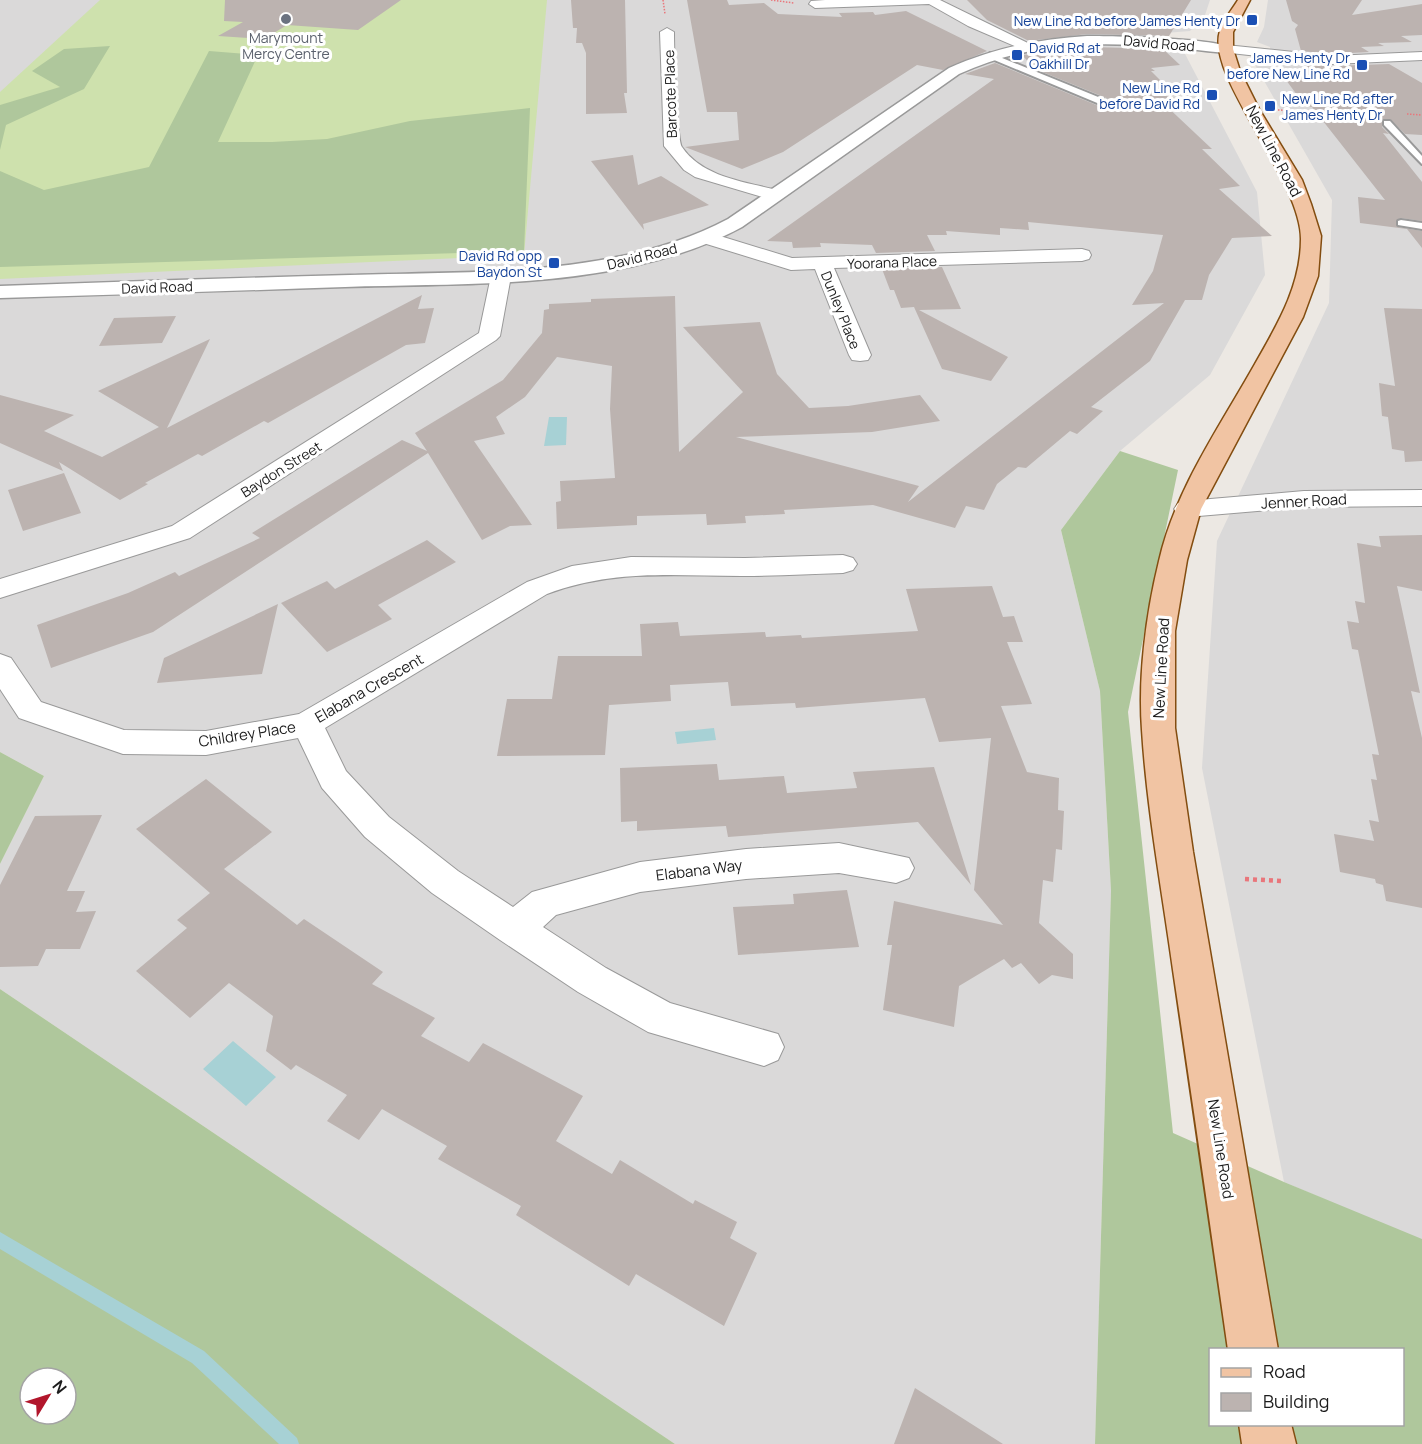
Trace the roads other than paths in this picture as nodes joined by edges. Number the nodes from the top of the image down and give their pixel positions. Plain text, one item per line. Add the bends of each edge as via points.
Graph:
1 (932, 0) edge
2 (1244, 0) edge
3 (815, 4) dead end
4 (667, 32) dead end
5 (1029, 47) junction
6 (1226, 49) junction
7 (990, 55) junction
8 (1422, 56) edge
9 (1105, 103) dead end
10 (1387, 123) dead end
11 (1422, 161) edge
12 (775, 195) junction
13 (1401, 223) dead end
14 (1422, 226) edge
15 (707, 238) junction
16 (1082, 255) dead end
17 (823, 265) junction
18 (501, 276) junction
19 (0, 292) edge
20 (860, 355) dead end
21 (1422, 498) edge
22 (1187, 509) junction
23 (843, 564) dead end
24 (0, 589) edge
25 (0, 665) edge
26 (307, 724) junction
27 (896, 868) dead end
28 (513, 929) junction
29 (764, 1047) dead end
30 (1253, 1348) edge
31 (1265, 1426) edge
32 (1269, 1444) edge

1 - 3 street
1 - 5 street
2 - 6 main road via 1226,32
4 - 12 street, Barcote Place via 672,146 701,173
5 - 6 street, David Road via 1109,39
5 - 7 street, David Road
6 - 8 street via 1339,60
6 - 22 main road, New Line Road via 1251,109 1293,180 1302,204 1311,236 1308,276 1292,317
7 - 9 lane
7 - 12 street, David Road via 954,70
10 - 11 lane
12 - 15 street, David Road
13 - 14 lane
15 - 17 street, Yoorana Place via 791,264
15 - 18 street, David Road via 601,267
16 - 17 street, Yoorana Place
17 - 20 street, Dunley Place
18 - 19 street, David Road
18 - 24 street, Baydon Street via 489,336 181,532
21 - 22 street, Jenner Road via 1304,500
22 - 30 main road, New Line Road via 1160,631 1158,728
23 - 26 street, Elabana Crescent via 631,566 572,575 537,588
25 - 26 street, Childrey Place via 30,710 123,742 206,743
26 - 28 street, Elabana Crescent via 334,779 377,827 445,882
27 - 28 street, Elabana Way via 839,858 640,877 545,903
28 - 29 street, Elabana Crescent via 662,1019
31 - 32 main road

